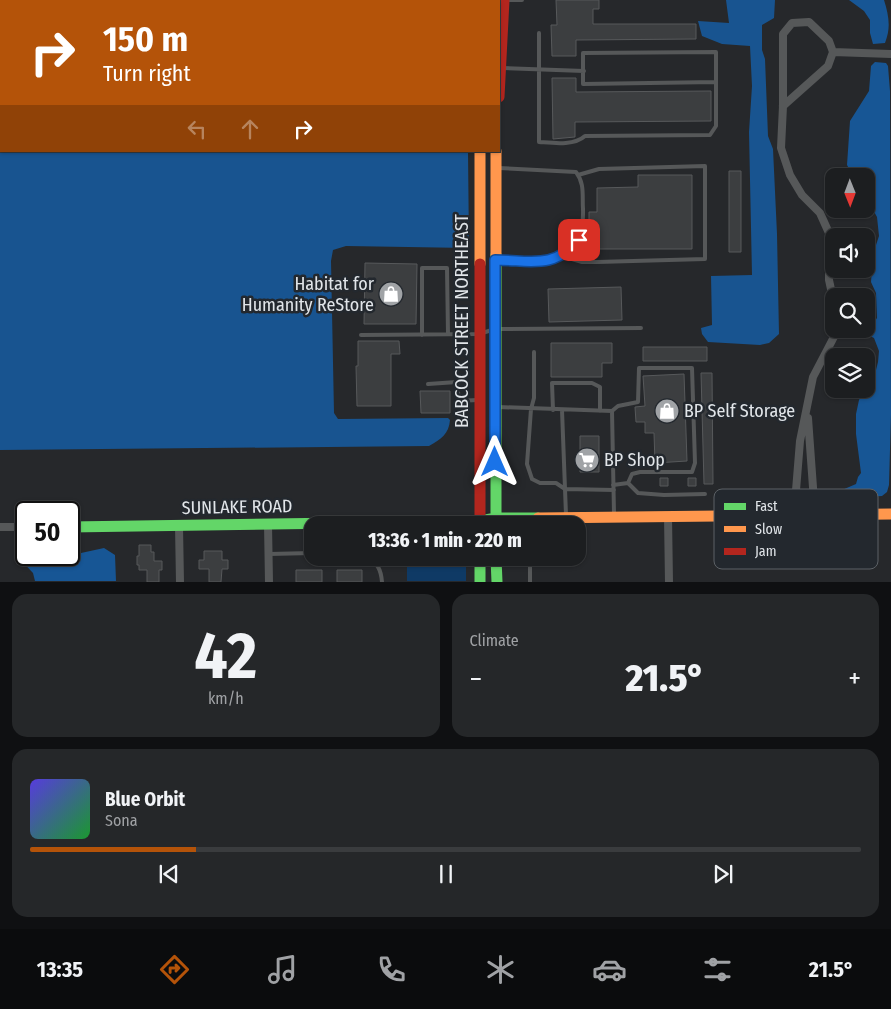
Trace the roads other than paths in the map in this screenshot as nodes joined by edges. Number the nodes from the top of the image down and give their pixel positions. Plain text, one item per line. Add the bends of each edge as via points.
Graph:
1 (504, 0) edge
2 (522, 0) edge
3 (539, 33) dead end
4 (833, 52) junction
5 (891, 54) edge
6 (501, 68) junction
7 (539, 69) junction
8 (584, 71) junction
9 (500, 82) edge
10 (716, 82) junction
11 (783, 106) junction
12 (480, 152) edge
13 (496, 152) edge
14 (496, 168) junction
15 (578, 175) junction
16 (562, 256) junction
17 (495, 260) junction
18 (831, 288) edge
19 (641, 328) dead end
20 (495, 329) junction
21 (448, 334) junction
22 (479, 334) junction
23 (361, 335) dead end
24 (422, 335) junction
25 (833, 338) edge
26 (534, 352) dead end
27 (428, 384) dead end
28 (480, 400) junction
29 (807, 406) junction
30 (495, 407) junction
31 (531, 409) junction
32 (553, 410) junction
33 (562, 410) junction
34 (600, 411) junction
35 (612, 411) junction
36 (628, 484) junction
37 (614, 485) junction
38 (796, 489) edge
39 (813, 489) edge
40 (565, 490) junction
41 (614, 490) junction
42 (705, 494) dead end
43 (878, 514) edge
44 (891, 514) edge
45 (480, 516) edge
46 (496, 516) edge
47 (566, 516) edge
48 (614, 516) junction
49 (668, 516) junction
50 (714, 516) edge
51 (586, 517) edge
52 (268, 524) junction
53 (304, 524) edge
54 (179, 526) junction
55 (15, 527) edge
56 (80, 527) edge
57 (0, 528) edge
58 (304, 553) edge
59 (269, 554) junction
60 (378, 566) edge
61 (480, 566) edge
62 (496, 566) edge
63 (530, 566) edge
64 (180, 582) edge
65 (269, 582) edge
66 (382, 582) edge
67 (480, 582) edge
68 (496, 582) edge
69 (530, 582) edge
70 (668, 582) edge

1 - 2 lane
1 - 6 main road
3 - 7 lane
4 - 5 street
4 - 11 street via 828,66
4 - 11 street via 829,41 809,22 792,23 783,34
6 - 7 lane
6 - 9 main road
7 - 8 lane
7 - 10 lane via 539,142 560,144 585,136 710,135 716,126
8 - 10 lane via 583,84
8 - 10 lane via 583,52 716,52
11 - 18 street via 781,148 790,175 802,195 820,213 829,233
12 - 22 main road, BABCOCK STREET NORTHEAST
13 - 14 main road, BABCOCK STREET NORTHEAST
14 - 15 lane via 576,172
14 - 17 main road, BABCOCK STREET NORTHEAST
15 - 16 lane via 582,180 583,221 579,240
15 - 16 lane via 599,169 705,166 705,259 582,262
16 - 17 lane via 541,261
17 - 20 main road, BABCOCK STREET NORTHEAST
19 - 20 lane
20 - 22 lane
20 - 30 main road, BABCOCK STREET NORTHEAST
21 - 22 lane
21 - 24 lane
21 - 24 lane via 447,268 422,268
22 - 28 main road, BABCOCK STREET NORTHEAST
23 - 24 lane
25 - 29 street via 813,377
26 - 31 lane
27 - 28 lane via 457,382 459,401
28 - 45 main road, BABCOCK STREET NORTHEAST
29 - 38 street
29 - 39 street
30 - 31 lane
30 - 46 main road, BABCOCK STREET NORTHEAST
31 - 32 lane
31 - 40 lane via 527,464 532,479 540,483 556,483
32 - 33 lane
32 - 34 lane via 552,383 600,387
33 - 34 lane
33 - 40 lane
34 - 35 lane
35 - 36 lane via 618,406 638,402 639,368 692,368 692,472 640,472 632,474
35 - 37 lane
36 - 37 lane
36 - 42 lane via 638,493
37 - 41 lane
40 - 41 lane
40 - 47 lane
41 - 48 lane
43 - 44 main road, SUNLAKE ROAD
48 - 49 main road, SUNLAKE ROAD
48 - 51 main road, SUNLAKE ROAD
49 - 50 main road, SUNLAKE ROAD
49 - 70 street
52 - 53 main road, SUNLAKE ROAD
52 - 54 main road, SUNLAKE ROAD
52 - 59 street
54 - 56 main road, SUNLAKE ROAD
54 - 64 street
55 - 57 street
58 - 59 lane
59 - 65 street
60 - 66 lane via 382,572
61 - 67 main road
62 - 68 main road
63 - 69 lane

